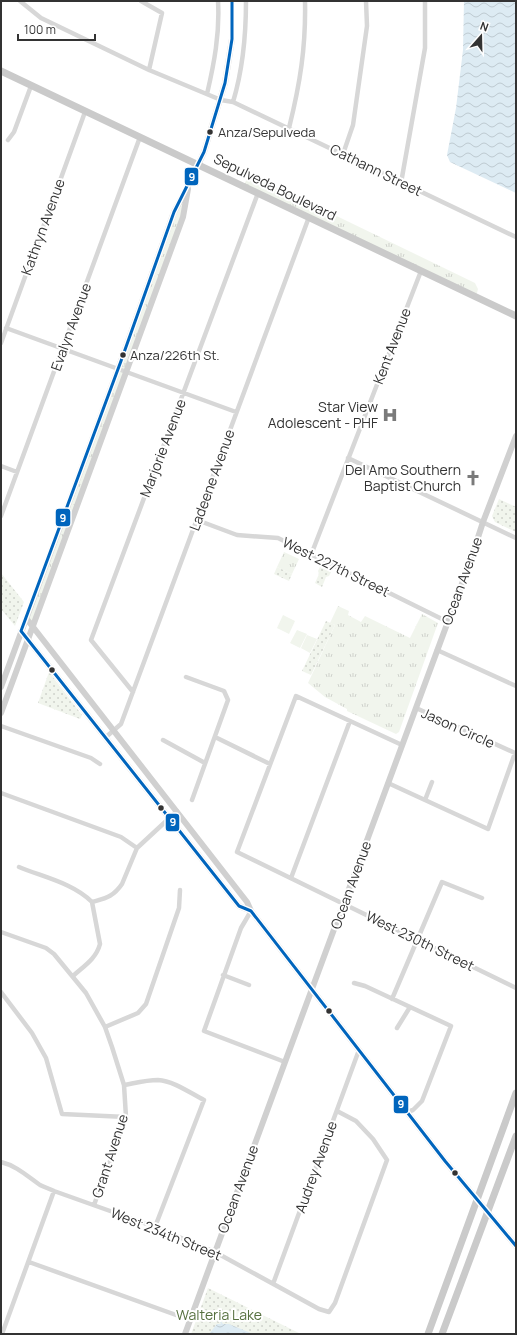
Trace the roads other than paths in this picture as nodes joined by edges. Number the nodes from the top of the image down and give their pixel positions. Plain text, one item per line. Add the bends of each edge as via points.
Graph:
1 (20, 1) edge
2 (141, 1) edge
3 (218, 1) edge
4 (232, 1) edge
5 (246, 1) edge
6 (305, 1) edge
7 (366, 1) edge
8 (425, 1) edge
9 (149, 70) junction
10 (1, 71) edge
11 (31, 86) junction
12 (207, 94) junction
13 (221, 100) junction
14 (234, 102) junction
15 (85, 112) junction
16 (289, 128) junction
17 (140, 137) junction
18 (8, 140) dead end
19 (343, 154) junction
20 (198, 164) junction
21 (401, 183) junction
22 (189, 184) junction
23 (258, 193) junction
24 (309, 217) junction
25 (516, 237) edge
26 (421, 271) junction
27 (516, 316) edge
28 (6, 328) junction
29 (1, 343) edge
30 (63, 349) junction
31 (118, 369) junction
32 (127, 372) junction
33 (184, 393) junction
34 (236, 412) junction
35 (516, 436) edge
36 (348, 458) junction
37 (1, 466) edge
38 (17, 472) junction
39 (1, 516) edge
40 (197, 520) junction
41 (483, 522) junction
42 (516, 538) edge
43 (312, 556) junction
44 (26, 618) junction
45 (448, 622) junction
46 (32, 626) junction
47 (21, 631) junction
48 (28, 640) junction
49 (437, 650) junction
50 (186, 677) dead end
51 (516, 686) edge
52 (1, 687) edge
53 (133, 692) junction
54 (416, 708) junction
55 (1, 713) edge
56 (350, 721) junction
57 (1, 726) edge
58 (114, 730) junction
59 (106, 737) junction
60 (215, 737) junction
61 (163, 740) dead end
62 (402, 745) junction
63 (205, 763) junction
64 (100, 764) dead end
65 (270, 764) junction
66 (432, 782) dead end
67 (388, 783) junction
68 (1, 793) edge
69 (192, 800) dead end
70 (425, 800) junction
71 (177, 811) junction
72 (169, 819) junction
73 (137, 848) junction
74 (19, 867) dead end
75 (291, 878) junction
76 (180, 890) dead end
77 (482, 898) dead end
78 (92, 902) junction
79 (344, 904) junction
80 (250, 911) junction
81 (1, 932) edge
82 (418, 940) junction
83 (223, 975) junction
84 (73, 976) junction
85 (354, 983) dead end
86 (249, 985) dead end
87 (516, 988) edge
88 (311, 989) junction
89 (1, 992) edge
90 (392, 999) junction
91 (410, 1008) junction
92 (105, 1027) junction
93 (396, 1028) dead end
94 (359, 1050) junction
95 (285, 1062) junction
96 (124, 1085) junction
97 (516, 1093) edge
98 (337, 1111) junction
99 (407, 1112) junction
100 (126, 1117) junction
101 (516, 1136) edge
102 (1, 1162) edge
103 (54, 1191) junction
104 (476, 1200) junction
105 (94, 1205) junction
106 (487, 1213) junction
107 (154, 1227) junction
108 (516, 1246) edge
109 (215, 1252) junction
110 (29, 1262) junction
111 (272, 1284) junction
112 (190, 1320) junction
113 (2, 1334) edge
114 (185, 1334) edge
115 (428, 1334) edge
116 (442, 1334) edge

1 - 9 street, Cathann Street via 41,18
2 - 9 street via 162,13
3 - 12 street via 216,48
4 - 13 main road via 230,52
5 - 14 street via 242,64
6 - 16 street via 304,51 298,93
7 - 19 street via 367,26 353,125
8 - 21 street via 426,48
9 - 12 street, Cathann Street
10 - 11 main road, Sepulveda Boulevard
11 - 15 main road, Sepulveda Boulevard
11 - 18 street via 14,132
12 - 13 street, Cathann Street
13 - 14 street, Cathann Street
13 - 20 main road
14 - 16 street, Cathann Street
15 - 17 main road, Sepulveda Boulevard
15 - 28 street, Kathryn Avenue
16 - 19 street, Cathann Street
17 - 20 main road, Sepulveda Boulevard
17 - 30 street, Evalyn Avenue
19 - 21 street, Cathann Street
20 - 22 main road
20 - 23 main road, Sepulveda Boulevard
21 - 25 street, Cathann Street
22 - 31 main road via 174,212
22 - 32 main road via 183,217
23 - 24 main road, Sepulveda Boulevard
23 - 33 street, Marjorie Avenue
24 - 26 main road, Sepulveda Boulevard
24 - 34 street, Ladeene Avenue
26 - 27 main road, Sepulveda Boulevard
26 - 36 street, Kent Avenue
28 - 29 street, Kathryn Avenue
28 - 30 street
30 - 31 street
30 - 38 street, Evalyn Avenue
31 - 32 street
31 - 44 main road
32 - 33 street
32 - 46 main road
33 - 34 street
33 - 53 street, Marjorie Avenue via 91,640
34 - 40 street, Ladeene Avenue
35 - 41 main road, Ocean Avenue
36 - 41 street
36 - 43 street, Kent Avenue
37 - 38 street
38 - 39 street, Evalyn Avenue
40 - 43 street, West 227th Street via 236,535 278,538
40 - 53 street, Ladeene Avenue
41 - 42 street
41 - 45 main road, Ocean Avenue
43 - 45 street, West 227th Street
44 - 46 main road
44 - 47 main road
45 - 49 main road, Ocean Avenue
46 - 48 main road
46 - 58 main road
47 - 48 main road
47 - 52 main road
48 - 55 main road
48 - 59 main road
49 - 51 street
49 - 54 main road, Ocean Avenue
50 - 60 street via 224,690 228,700
53 - 58 street, Ladeene Avenue via 121,724
54 - 62 main road, Ocean Avenue
54 - 70 street, Jason Circle via 515,753 488,829
56 - 62 street
56 - 65 street via 296,696
56 - 75 street
57 - 64 street via 91,758
58 - 59 street, Ladeene Avenue
58 - 71 main road
59 - 72 main road
60 - 63 street
60 - 65 street
61 - 63 street
62 - 67 main road, Ocean Avenue
63 - 69 street
65 - 75 street, West 230th Street via 237,852
66 - 70 street
67 - 70 street
67 - 79 main road, Ocean Avenue
68 - 73 street via 121,837
71 - 72 street
71 - 80 main road via 248,902
72 - 73 street
72 - 80 main road via 239,906
73 - 78 street via 118,889 109,898
74 - 78 street via 73,888
75 - 79 street, West 230th Street
76 - 92 street via 179,908 146,1004 138,1013
77 - 82 street via 442,882
78 - 84 street via 100,944 93,959
79 - 82 street, West 230th Street
79 - 88 main road, Ocean Avenue
80 - 83 street via 240,928
80 - 88 main road
81 - 84 street, Grant Avenue via 46,948
82 - 87 street, West 230th Street
82 - 90 street
83 - 86 street
83 - 95 street via 204,1031
84 - 92 street, Grant Avenue
85 - 90 street
88 - 94 main road
88 - 95 main road, Ocean Avenue
89 - 100 street via 32,1033 46,1058 62,1114
90 - 91 street
91 - 93 street
91 - 99 street via 451,1026 422,1101
92 - 96 street, Grant Avenue
94 - 98 street, Audrey Avenue
94 - 99 main road
95 - 109 main road, Ocean Avenue
96 - 100 street, Grant Avenue
96 - 107 street via 159,1080 204,1100
97 - 104 main road
98 - 111 street, Audrey Avenue
98 - 111 street, West 234th Street via 356,1121 373,1139 387,1160 335,1303 329,1312 319,1309
99 - 104 main road
100 - 105 street, Grant Avenue
101 - 106 main road
102 - 103 street, West 234th Street via 24,1172
103 - 105 street, West 234th Street
103 - 110 street
104 - 106 main road
104 - 115 main road
105 - 107 street, West 234th Street
106 - 108 main road
106 - 116 main road
107 - 109 street, West 234th Street
109 - 111 street, West 234th Street
109 - 112 main road, Ocean Avenue
110 - 112 street
110 - 113 street
112 - 114 main road, Ocean Avenue

